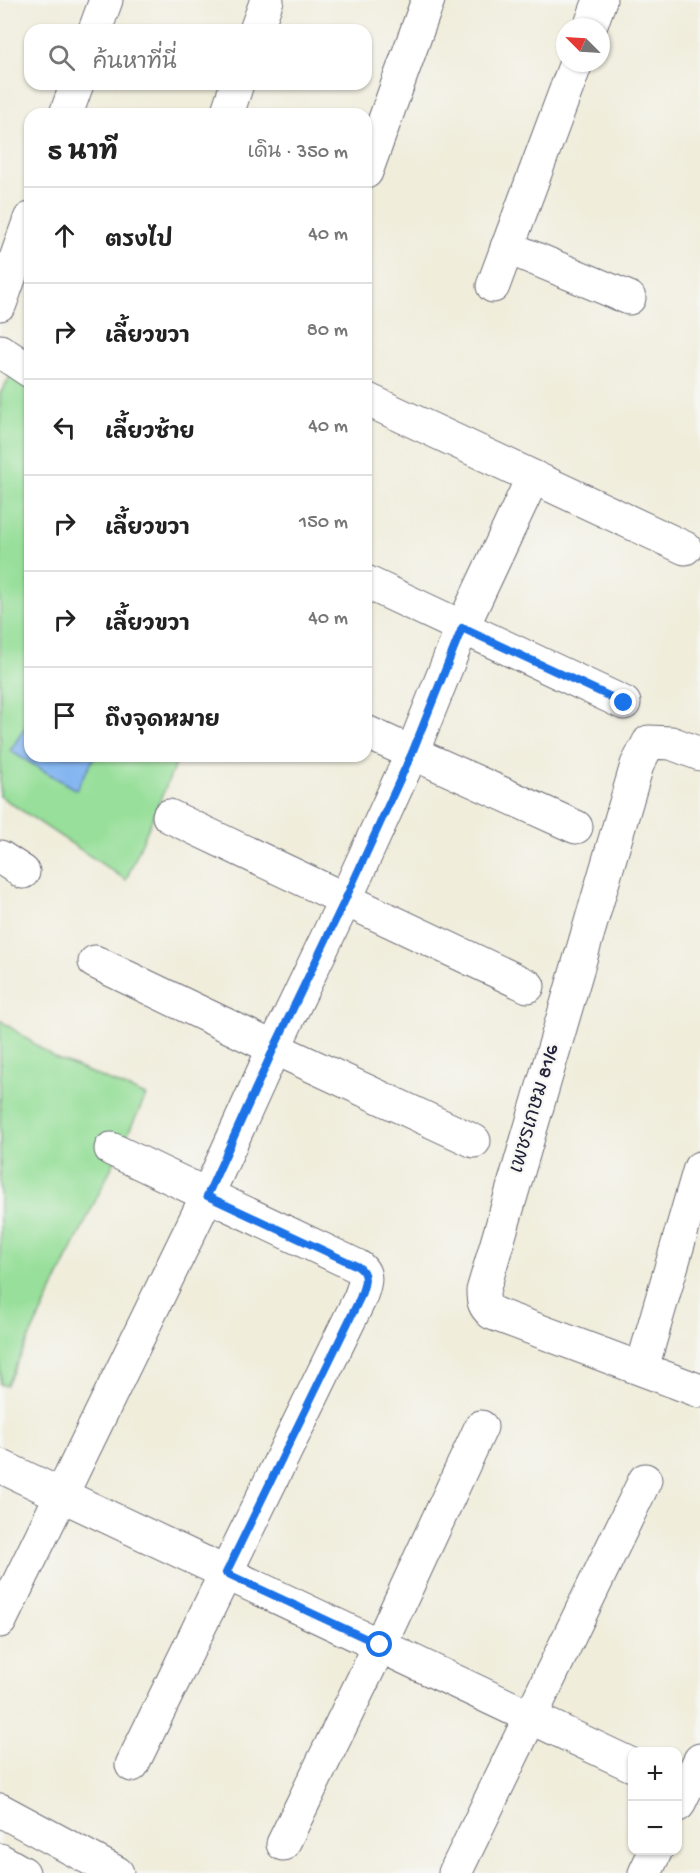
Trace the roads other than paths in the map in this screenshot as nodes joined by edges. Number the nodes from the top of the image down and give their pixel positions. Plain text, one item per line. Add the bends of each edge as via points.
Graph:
1 (106, 0) edge
2 (267, 0) edge
3 (428, 0) edge
4 (600, 0) edge
5 (593, 18) edge
6 (97, 24) edge
7 (258, 24) edge
8 (573, 72) edge
9 (75, 90) edge
10 (235, 90) edge
11 (68, 108) edge
12 (229, 108) edge
13 (372, 155) edge
14 (24, 236) edge
15 (507, 247) junction
16 (493, 286) dead end
17 (629, 298) dead end
18 (0, 304) edge
19 (0, 351) edge
20 (24, 367) edge
21 (372, 402) edge
22 (533, 477) junction
23 (685, 548) dead end
24 (372, 585) edge
25 (462, 628) junction
26 (624, 703) dead end
27 (372, 735) edge
28 (412, 753) junction
29 (700, 754) edge
30 (169, 816) dead end
31 (576, 826) dead end
32 (345, 900) junction
33 (95, 962) dead end
34 (528, 986) dead end
35 (274, 1048) junction
36 (474, 1141) dead end
37 (111, 1149) dead end
38 (700, 1168) edge
39 (207, 1196) junction
40 (642, 1368) junction
41 (700, 1391) edge
42 (481, 1426) dead end
43 (0, 1466) edge
44 (645, 1480) dead end
45 (61, 1494) junction
46 (226, 1573) junction
47 (0, 1621) edge
48 (380, 1645) junction
49 (531, 1716) junction
50 (700, 1760) edge
51 (628, 1763) edge
52 (132, 1765) dead end
53 (685, 1795) edge
54 (0, 1810) edge
55 (283, 1844) dead end
56 (654, 1855) edge
57 (0, 1860) edge
58 (23, 1873) edge
59 (117, 1873) edge
60 (455, 1873) edge
61 (645, 1873) edge

1 - 6 street
2 - 7 street
3 - 13 street
4 - 5 street
8 - 15 street
9 - 11 street
10 - 12 street
14 - 18 street
15 - 16 street
15 - 17 street
19 - 20 street
21 - 22 street
22 - 23 street
22 - 25 street
24 - 25 street
25 - 26 street
25 - 28 street
27 - 28 street
28 - 31 street
28 - 32 street
29 - 40 street, เพชรเกษม 81/6 via 671,743 649,742 637,765 483,1291 485,1307 492,1313
30 - 32 street
32 - 34 street
32 - 35 street
33 - 35 street
35 - 36 street
35 - 39 street
37 - 39 street
38 - 40 street
39 - 45 street
39 - 46 street via 357,1266 365,1275 360,1298
40 - 41 street, เพชรเกษม 81/6
42 - 48 street
43 - 45 street
44 - 49 street
45 - 46 street
45 - 47 street
46 - 48 street
46 - 52 street
48 - 49 street
48 - 55 street
49 - 51 street
49 - 60 street
50 - 53 street
54 - 59 street
56 - 61 street
57 - 58 street

